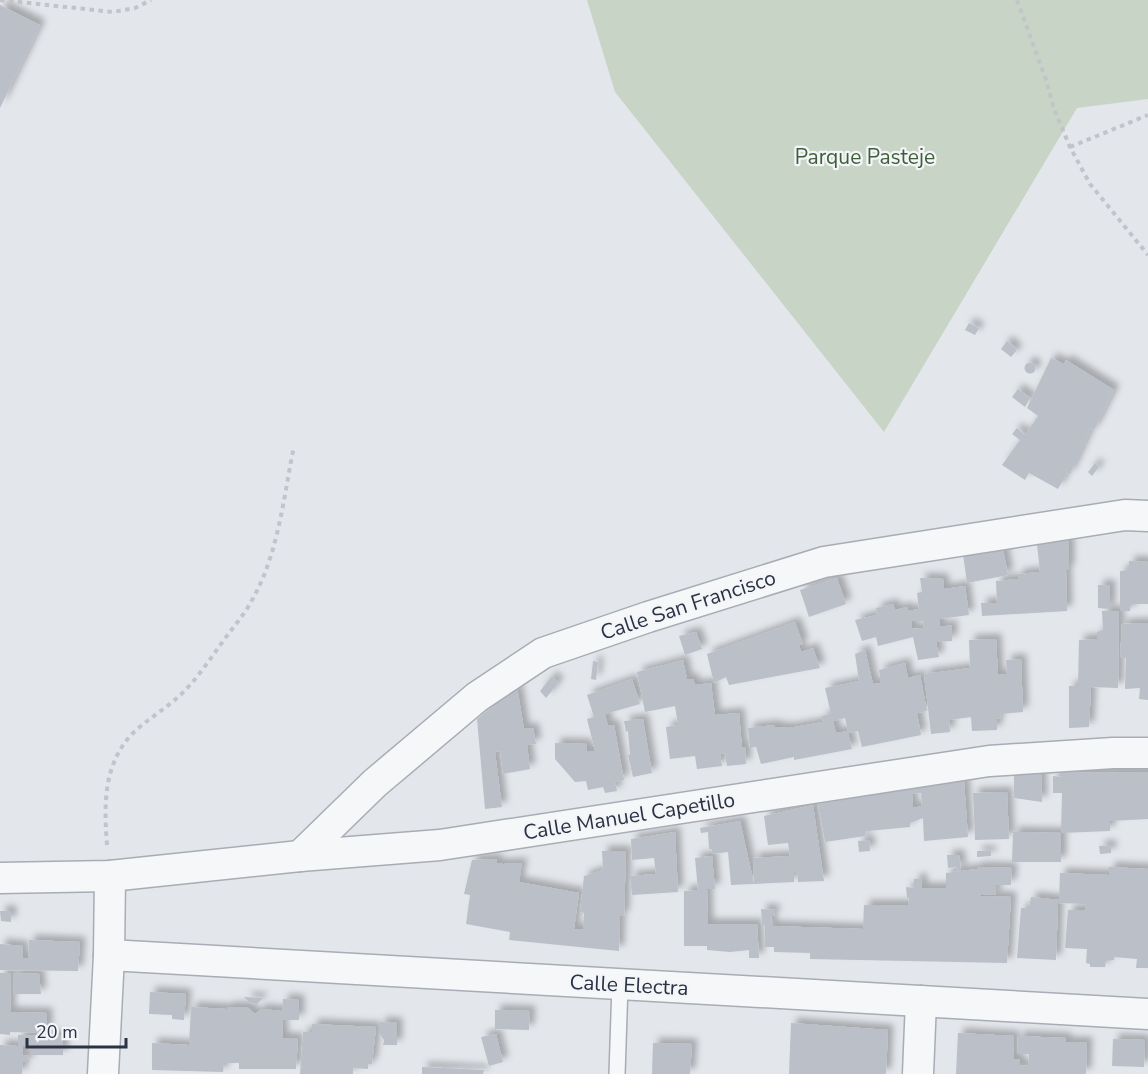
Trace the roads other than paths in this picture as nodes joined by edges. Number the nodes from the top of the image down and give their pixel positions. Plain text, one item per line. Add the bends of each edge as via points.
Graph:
1 (1148, 516) edge
2 (1148, 753) edge
3 (300, 856) junction
4 (110, 876) junction
5 (0, 878) edge
6 (109, 955) junction
7 (620, 985) junction
8 (921, 1001) junction
9 (1148, 1014) edge
10 (103, 1074) edge
11 (617, 1074) edge
12 (918, 1074) edge

1 - 3 street, Calle San Francisco via 1125,515 824,562 543,653 477,698 375,783
2 - 3 street, Calle Manuel Capetillo via 989,761 441,845
3 - 4 street, Calle Manuel Capetillo
4 - 5 street, Calle Manuel Capetillo
4 - 6 street
6 - 7 street, Calle Electra
6 - 10 street
7 - 8 street, Calle Electra
7 - 11 lane
8 - 9 street, Calle Electra
8 - 12 street

